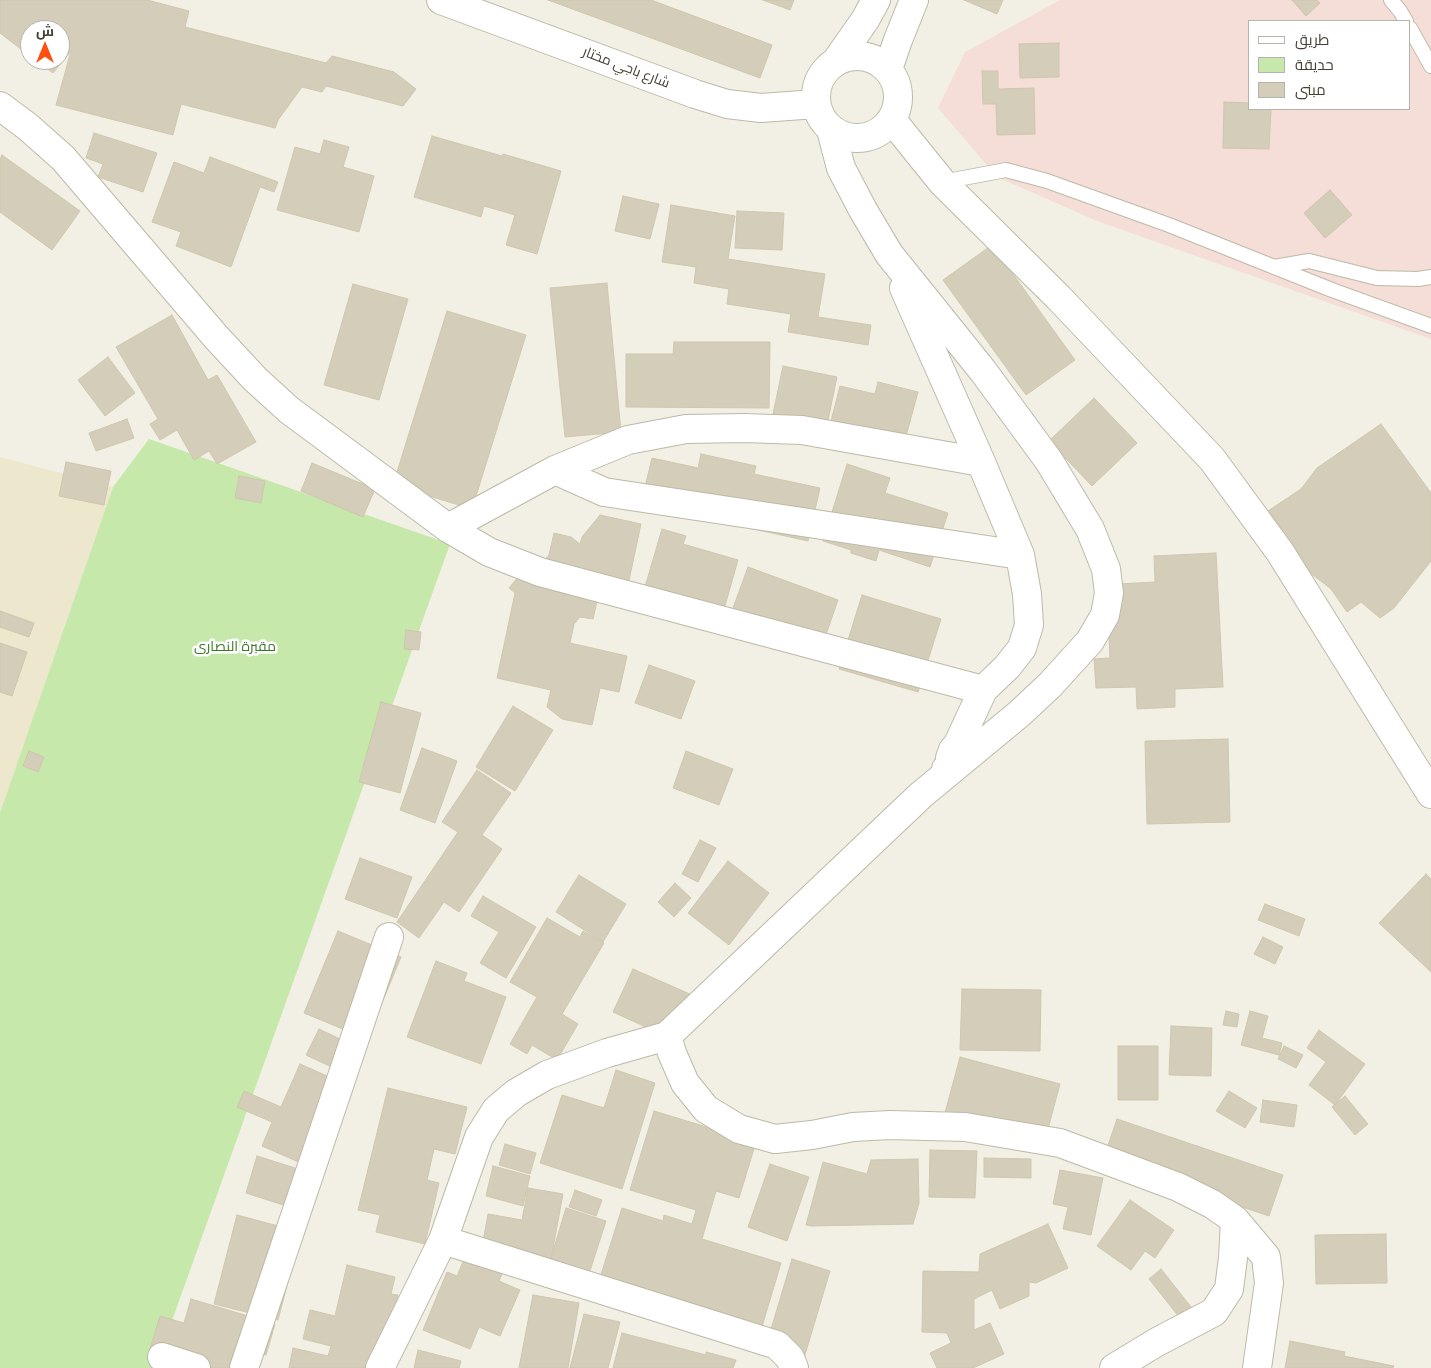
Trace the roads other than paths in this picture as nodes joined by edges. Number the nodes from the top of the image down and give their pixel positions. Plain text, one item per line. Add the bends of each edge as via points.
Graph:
1 (441, 0) edge
2 (876, 0) edge
3 (914, 0) edge
4 (1391, 0) edge
5 (479, 6) edge
6 (1404, 11) edge
7 (1411, 30) edge
8 (837, 60) junction
9 (1431, 66) edge
10 (888, 69) junction
11 (816, 104) junction
12 (0, 106) edge
13 (892, 120) junction
14 (831, 130) junction
15 (942, 182) junction
16 (889, 254) junction
17 (1272, 267) junction
18 (1431, 277) edge
19 (1431, 326) edge
20 (981, 462) junction
21 (555, 470) junction
22 (448, 528) junction
23 (1020, 555) junction
24 (983, 690) junction
25 (1431, 794) edge
26 (921, 795) junction
27 (389, 937) dead end
28 (667, 1036) junction
29 (1235, 1220) junction
30 (443, 1240) junction
31 (162, 1357) dead end
32 (196, 1368) edge
33 (244, 1368) edge
34 (380, 1368) edge
35 (794, 1368) edge
36 (1114, 1368) edge
37 (1257, 1368) edge

1 - 5 street, شارع باجي مختار
2 - 8 street
3 - 10 street
4 - 6 lane
5 - 11 street, شارع باجي مختار via 727,104 761,108
7 - 9 lane
8 - 10 street via 863,56
8 - 11 street via 820,79
10 - 13 street via 899,94
11 - 14 street via 821,119
12 - 22 street via 63,158 255,379 288,410
13 - 14 street via 870,137 843,137
13 - 15 street
14 - 16 street via 841,168
15 - 17 lane via 1006,170 1048,181 1131,211
15 - 25 street via 1059,298 1212,459 1280,552
16 - 20 street
16 - 26 street via 983,371 1049,462 1090,529 1106,569 1109,592 1105,615 1090,641 1050,685
17 - 18 lane via 1309,261 1378,278 1418,280
17 - 19 lane
20 - 21 street via 802,430 686,429 628,440
20 - 23 street
21 - 22 street
21 - 23 street via 604,492
22 - 24 street via 489,552 540,572
23 - 24 street via 1029,624 1022,648
24 - 26 street via 953,750 950,766
26 - 28 street
27 - 33 street
28 - 29 street via 685,1084 706,1109 739,1129 775,1139 853,1126 965,1127 1060,1143 1178,1187
28 - 30 street via 547,1075 516,1093 496,1110 479,1137
29 - 36 street via 1229,1289 1214,1312
29 - 37 street via 1266,1257 1269,1283
30 - 34 street
30 - 35 street via 777,1345 790,1358
31 - 32 street

